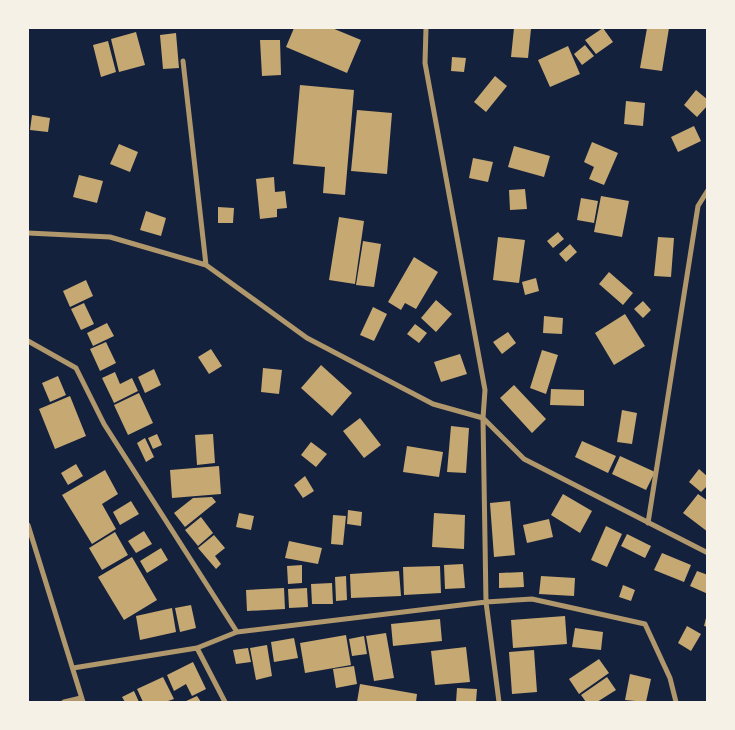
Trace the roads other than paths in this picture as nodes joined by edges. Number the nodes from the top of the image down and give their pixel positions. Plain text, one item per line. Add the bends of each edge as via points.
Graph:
1 (426, 28) edge
2 (183, 61) dead end
3 (708, 190) edge
4 (28, 233) edge
5 (206, 265) junction
6 (28, 341) edge
7 (482, 418) junction
8 (648, 523) junction
9 (28, 525) edge
10 (708, 553) edge
11 (486, 602) junction
12 (236, 632) junction
13 (197, 648) junction
14 (73, 668) junction
15 (82, 700) edge
16 (64, 702) edge
17 (225, 702) edge
18 (499, 702) edge
19 (676, 702) edge

1 - 7 street via 425,63 485,390
2 - 5 street
3 - 8 street via 698,206
4 - 5 street via 110,237
5 - 7 street via 307,338 433,404
6 - 12 street via 76,368 104,424
7 - 8 street via 524,459
7 - 11 street
8 - 10 street
9 - 14 street
11 - 12 street
11 - 18 street
11 - 19 street via 532,599 645,624 670,678
12 - 13 street
13 - 14 street
13 - 17 street
14 - 15 street
15 - 16 street

